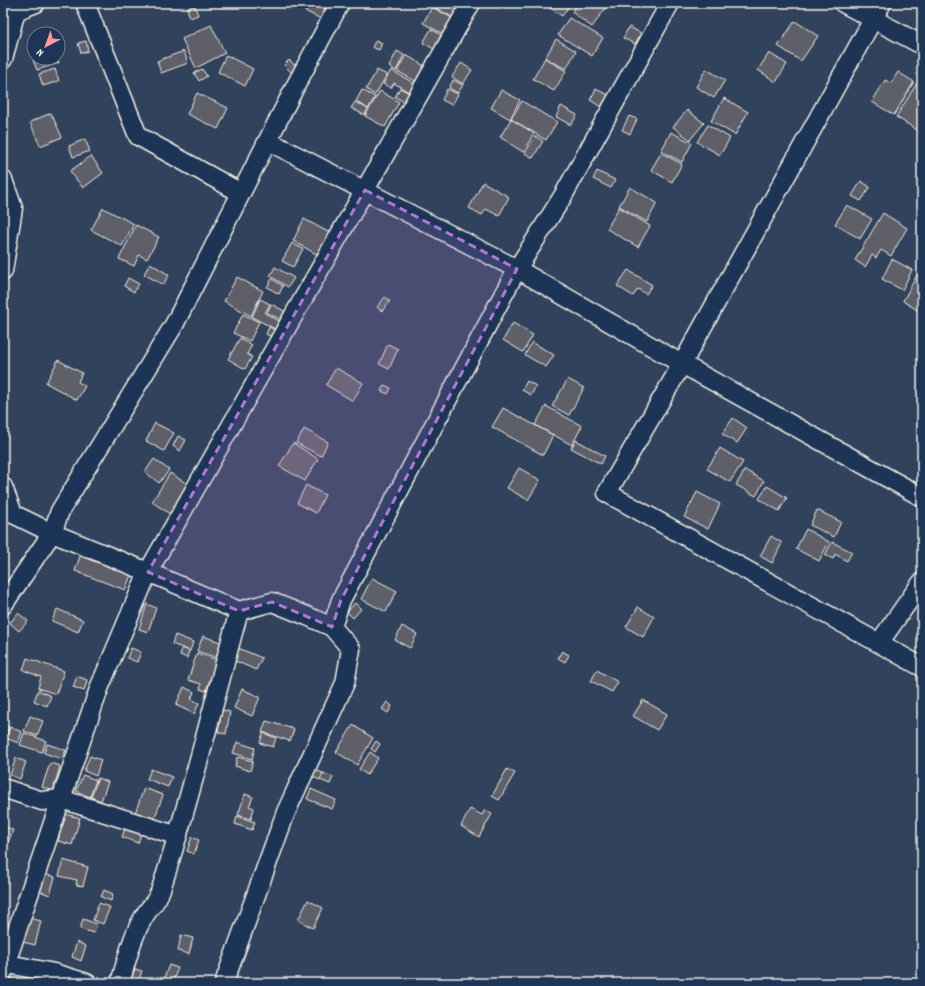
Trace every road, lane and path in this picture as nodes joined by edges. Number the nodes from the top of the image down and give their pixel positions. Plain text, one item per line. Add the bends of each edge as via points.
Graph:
1 (36, 3) edge
2 (85, 3) edge
3 (340, 3) edge
4 (471, 3) edge
5 (670, 3) edge
6 (843, 3) edge
7 (882, 3) edge
8 (873, 20) junction
9 (922, 45) edge
10 (3, 59) edge
11 (268, 141) junction
12 (3, 180) edge
13 (365, 190) junction
14 (241, 193) junction
15 (517, 269) junction
16 (3, 271) edge
17 (682, 364) junction
18 (3, 487) edge
19 (922, 497) edge
20 (52, 533) junction
21 (148, 572) junction
22 (922, 582) edge
23 (3, 605) edge
24 (239, 611) junction
25 (332, 627) junction
26 (879, 643) junction
27 (922, 667) edge
28 (3, 788) edge
29 (60, 799) junction
30 (178, 836) junction
31 (4, 966) edge
32 (87, 983) edge
33 (120, 983) edge
34 (224, 983) edge

1 - 10 street via 16,11
2 - 14 street via 138,136
3 - 11 street
4 - 13 street
5 - 15 street via 563,196
6 - 8 street
7 - 8 street
8 - 9 street
8 - 17 street
11 - 13 street
11 - 14 street
12 - 16 street via 13,208
13 - 15 street
13 - 21 street
14 - 20 street via 174,325 60,511
15 - 17 street
15 - 25 street via 341,600
17 - 19 street
17 - 26 street via 608,493
18 - 20 street via 13,514
20 - 21 street
20 - 23 street
21 - 24 street
21 - 29 street via 100,686
22 - 26 street
24 - 25 street via 272,602
24 - 30 street
25 - 34 street via 351,649 345,683 286,812
26 - 27 street
28 - 29 street via 42,801
29 - 30 street
29 - 31 street
30 - 33 street via 160,891 134,937
31 - 32 street via 54,973

